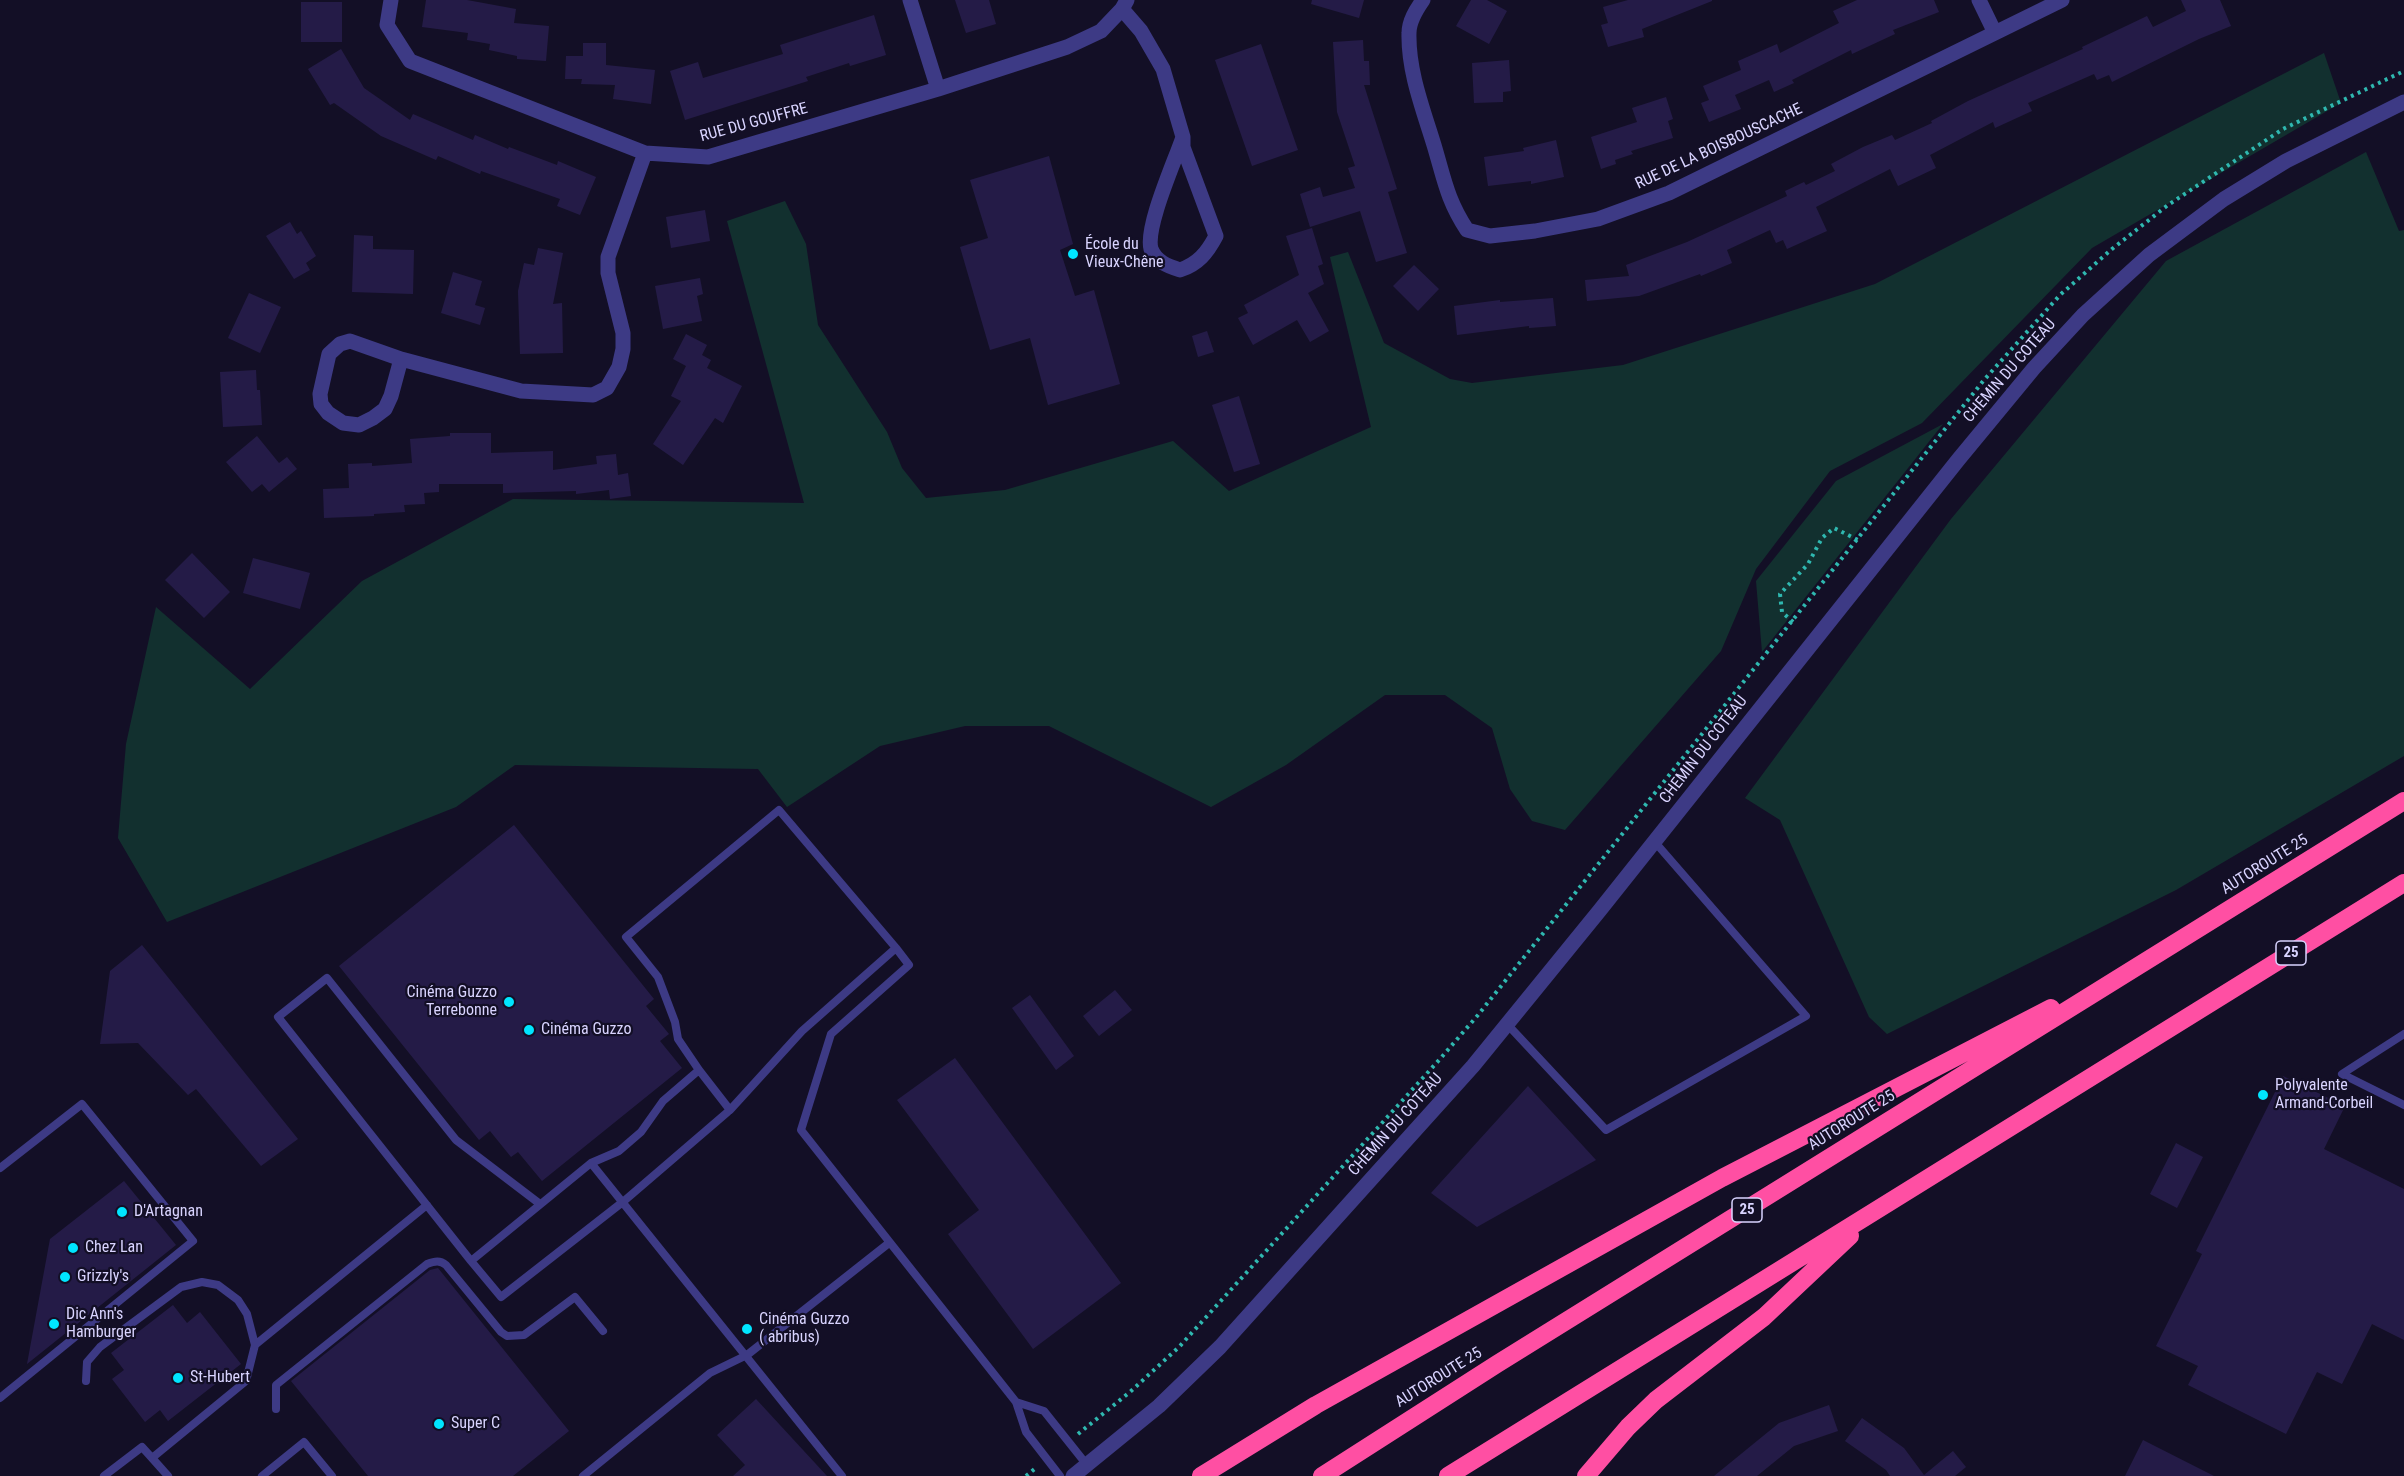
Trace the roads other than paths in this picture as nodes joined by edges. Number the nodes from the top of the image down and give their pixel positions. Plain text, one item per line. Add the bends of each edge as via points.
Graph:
1 (392, 0) edge
2 (909, 0) edge
3 (1423, 0) edge
4 (1979, 0) edge
5 (2062, 0) edge
6 (1125, 5) edge
7 (1995, 33) junction
8 (938, 89) junction
9 (2404, 102) edge
10 (1183, 137) junction
11 (645, 153) junction
12 (401, 359) junction
13 (2404, 801) edge
14 (1654, 842) junction
15 (2404, 884) edge
16 (2173, 945) junction
17 (896, 948) junction
18 (1507, 1024) junction
19 (2404, 1034) edge
20 (699, 1070) junction
21 (2404, 1105) edge
22 (730, 1110) junction
23 (591, 1163) junction
24 (0, 1167) edge
25 (624, 1201) junction
26 (540, 1204) junction
27 (427, 1205) junction
28 (1879, 1210) junction
29 (889, 1243) junction
30 (471, 1261) junction
31 (603, 1330) dead end
32 (255, 1345) junction
33 (747, 1355) junction
34 (86, 1381) dead end
35 (0, 1398) edge
36 (1016, 1402) junction
37 (276, 1409) dead end
38 (152, 1458) junction
39 (1087, 1465) junction
40 (104, 1476) edge
41 (168, 1476) edge
42 (262, 1476) edge
43 (332, 1476) edge
44 (583, 1476) edge
45 (842, 1476) edge
46 (1060, 1476) edge
47 (1073, 1476) edge
48 (1201, 1476) edge
49 (1322, 1476) edge
50 (1448, 1476) edge
51 (1586, 1476) edge

1 - 11 street, RUE DU GOUFFRE via 387,25 410,61
2 - 8 street
3 - 7 street, RUE DE LA BOISBOUSCACHE via 1408,31 1421,105 1454,210 1467,230 1490,236 1598,219 1669,193
4 - 7 street
5 - 7 street, RUE DE LA BOISBOUSCACHE
6 - 8 street, RUE DU GOUFFRE via 1101,31 1067,47
6 - 10 street via 1162,69
8 - 11 street, RUE DU GOUFFRE via 708,157
9 - 14 street, CHEMIN DU COTEAU via 2294,157 2224,199 2166,241 2097,301 2001,407
10 - 10 street via 1150,229 1151,249 1160,262 1180,270 1206,253 1216,236
11 - 12 street via 608,257 608,273 623,333 619,367 607,388 594,395 521,391
12 - 12 street via 350,341 340,344 329,354 321,404 343,423 359,425 372,418 391,396
13 - 16 highway, AUTOROUTE 25 / 25
14 - 18 street, CHEMIN DU COTEAU
14 - 18 lane via 1806,1016 1606,1130
15 - 28 highway, 25
16 - 48 highway via 1722,1178 1316,1405
16 - 49 highway, AUTOROUTE 25 / 25
17 - 20 lane via 779,810 626,937 658,977 678,1039
17 - 22 lane via 802,1031
17 - 29 lane via 909,965 831,1034 801,1130
18 - 39 street, CHEMIN DU COTEAU via 1220,1347 1159,1406
19 - 21 lane via 2342,1074
20 - 22 lane
20 - 23 lane via 663,1101 633,1139 619,1151
22 - 25 lane
23 - 25 lane
23 - 26 lane
24 - 35 lane via 82,1104 193,1241
25 - 30 lane via 501,1297
25 - 33 lane
26 - 27 lane via 456,1140 327,978 278,1017
26 - 30 lane
27 - 30 lane
27 - 32 lane
28 - 50 highway, 25
28 - 51 highway via 1764,1317 1656,1400
29 - 33 lane
29 - 36 lane
31 - 37 lane via 575,1297 524,1335 507,1336 446,1265 435,1261 276,1385
32 - 34 lane via 247,1314 238,1300 218,1285 192,1284 181,1287 100,1347 87,1362
32 - 38 lane via 246,1381
33 - 44 lane via 710,1373
33 - 45 lane
36 - 39 lane via 1044,1411
36 - 46 lane via 1026,1432
38 - 40 lane via 142,1447
38 - 41 lane
39 - 47 street, CHEMIN DU COTEAU
42 - 43 lane via 304,1442

